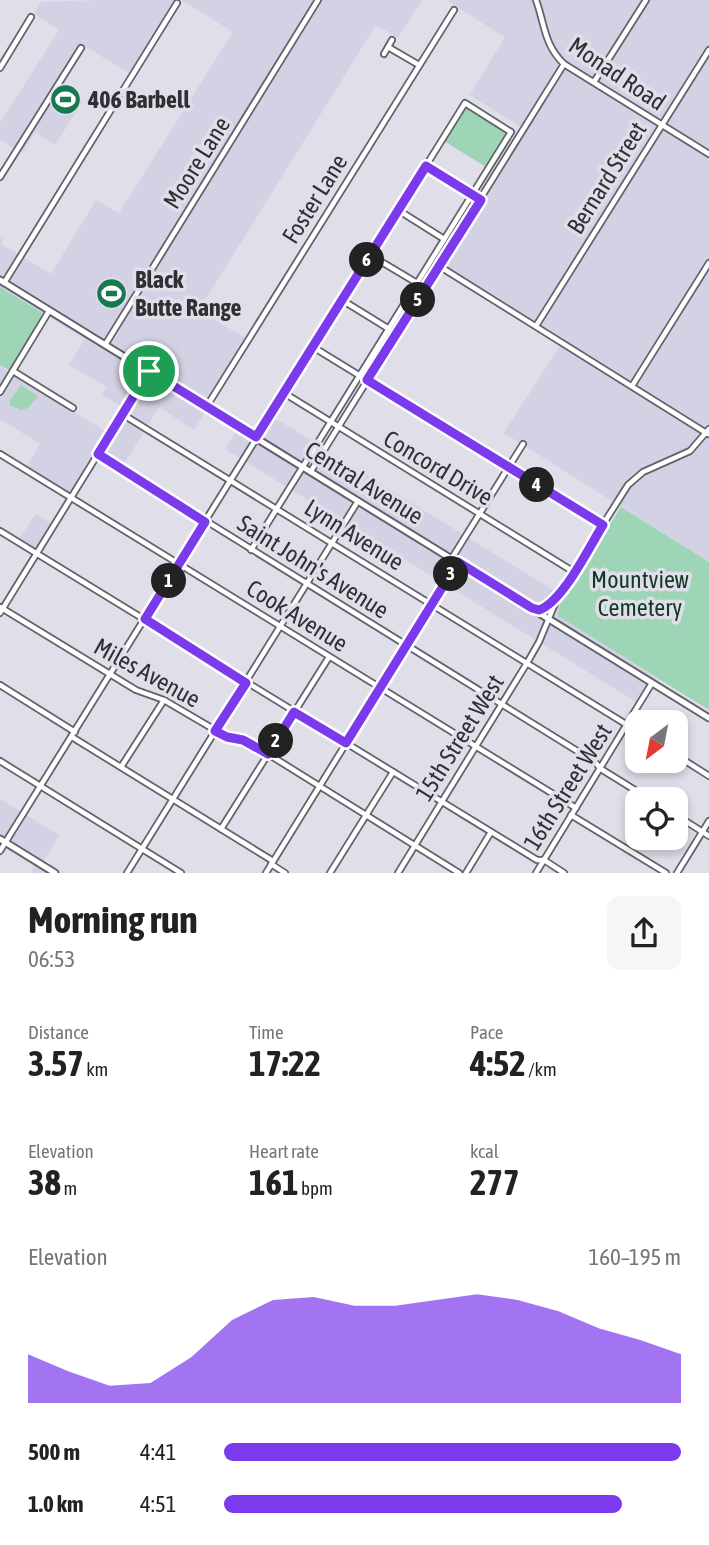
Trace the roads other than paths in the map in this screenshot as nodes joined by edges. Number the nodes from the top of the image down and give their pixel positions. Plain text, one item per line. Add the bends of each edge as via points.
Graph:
1 (318, 0) edge
2 (536, 0) edge
3 (646, 0) edge
4 (177, 3) dead end
5 (454, 10) dead end
6 (32, 17) dead end
7 (392, 40) dead end
8 (388, 47) junction
9 (81, 48) dead end
10 (709, 50) edge
11 (384, 54) dead end
12 (564, 64) junction
13 (419, 65) junction
14 (0, 68) edge
15 (593, 82) junction
16 (661, 125) junction
17 (709, 154) edge
18 (426, 166) junction
19 (0, 177) edge
20 (472, 194) junction
21 (481, 200) junction
22 (398, 210) junction
23 (444, 239) junction
24 (370, 255) junction
25 (709, 263) edge
26 (439, 266) junction
27 (2, 281) edge
28 (417, 283) junction
29 (342, 300) junction
30 (49, 311) junction
31 (536, 326) junction
32 (389, 329) junction
33 (105, 345) junction
34 (313, 346) junction
35 (13, 371) junction
36 (149, 371) junction
37 (360, 375) junction
38 (367, 380) junction
39 (632, 386) junction
40 (0, 392) edge
41 (284, 393) junction
42 (207, 406) junction
43 (73, 408) dead end
44 (122, 414) junction
45 (330, 422) junction
46 (338, 428) junction
47 (708, 432) edge
48 (256, 437) junction
49 (523, 444) dead end
50 (0, 454) edge
51 (98, 454) junction
52 (303, 466) junction
53 (509, 467) junction
54 (311, 471) junction
55 (231, 480) junction
56 (71, 498) junction
57 (359, 500) junction
58 (278, 508) junction
59 (480, 514) junction
60 (205, 522) junction
61 (603, 525) junction
62 (0, 531) edge
63 (332, 542) junction
64 (251, 550) junction
65 (37, 554) junction
66 (455, 560) junction
67 (179, 564) junction
68 (574, 572) junction
69 (306, 585) junction
70 (559, 594) junction
71 (432, 604) junction
72 (532, 608) junction
73 (1, 609) edge
74 (549, 618) junction
75 (145, 619) junction
76 (281, 627) junction
77 (406, 645) junction
78 (329, 657) junction
79 (527, 663) junction
80 (111, 675) junction
81 (246, 683) junction
82 (652, 683) junction
83 (0, 685) edge
84 (380, 688) junction
85 (164, 700) junction
86 (501, 705) junction
87 (636, 710) edge
88 (294, 712) junction
89 (709, 718) edge
90 (625, 724) edge
91 (625, 728) edge
92 (215, 731) junction
93 (74, 734) junction
94 (346, 743) junction
95 (475, 747) junction
96 (268, 754) junction
97 (0, 761) edge
98 (688, 763) edge
99 (121, 766) junction
100 (601, 769) junction
101 (393, 772) junction
102 (709, 776) edge
103 (41, 786) junction
104 (319, 787) junction
105 (630, 787) edge
106 (172, 799) junction
107 (442, 801) junction
108 (576, 808) junction
109 (571, 815) junction
110 (366, 817) junction
111 (709, 821) edge
112 (688, 823) edge
113 (221, 828) junction
114 (491, 832) junction
115 (702, 832) junction
116 (709, 836) edge
117 (3, 840) edge
118 (414, 846) junction
119 (142, 849) junction
120 (0, 852) edge
121 (544, 860) junction
122 (272, 863) junction
123 (55, 873) edge
124 (127, 873) edge
125 (181, 873) edge
126 (266, 873) edge
127 (285, 873) edge
128 (330, 873) edge
129 (398, 873) edge
130 (459, 873) edge
131 (466, 873) edge
132 (536, 873) edge
133 (564, 873) edge
134 (666, 873) edge
135 (677, 873) edge

1 - 33 street, Moore Lane
2 - 12 street, Monad Road via 547,41
3 - 15 street
4 - 27 street
5 - 13 street, Foster Lane
6 - 14 street
7 - 8 street
8 - 11 street
8 - 13 street
9 - 19 street
10 - 16 street, Bernard Street
12 - 15 street, Monad Road
12 - 21 street
13 - 42 street, Foster Lane
15 - 16 street, Monad Road
16 - 17 street, Monad Road
16 - 31 street, Bernard Street
18 - 20 street
18 - 20 street via 465,103 511,132
18 - 22 street
20 - 21 street
20 - 23 street
21 - 26 street
22 - 23 street
22 - 24 street
23 - 28 street
24 - 28 street
24 - 29 street
25 - 39 street
26 - 31 street
26 - 38 street
27 - 30 main road, Central Avenue
28 - 32 street
29 - 32 street
29 - 34 street
30 - 33 main road, Central Avenue
30 - 35 street
31 - 39 street
32 - 37 street
33 - 36 main road, Central Avenue
34 - 37 street
34 - 41 street
35 - 40 street
35 - 43 street
36 - 42 main road, Central Avenue
36 - 44 street
37 - 38 street
37 - 45 street
38 - 46 street
38 - 53 street
39 - 47 street
41 - 45 street, Concord Drive
41 - 48 street
42 - 48 main road, Central Avenue
44 - 51 street
44 - 55 street, Lynn Avenue
45 - 46 street, Concord Drive
45 - 52 street
46 - 54 street
46 - 59 street, Concord Drive
47 - 61 street, 15th Street West via 690,451 635,477
48 - 52 main road, Central Avenue
48 - 55 street
49 - 53 street
50 - 56 street, Cook Avenue
51 - 56 street
51 - 60 street, Saint John's Avenue
52 - 54 main road, Central Avenue
52 - 58 street
53 - 59 street
53 - 61 street
54 - 57 main road, Central Avenue
55 - 58 street, Lynn Avenue
55 - 60 street
56 - 65 street
56 - 67 street, Cook Avenue
57 - 63 street
57 - 66 main road, Central Avenue
58 - 63 street, Lynn Avenue
58 - 64 street
59 - 66 street
59 - 68 street, Concord Drive
60 - 64 street, Saint John's Avenue
60 - 67 street
61 - 68 street, 15th Street West
62 - 65 street
63 - 69 street
63 - 71 street, Lynn Avenue
64 - 69 street, Saint John's Avenue
65 - 73 street
65 - 75 street
66 - 71 street
66 - 72 main road, Central Avenue
67 - 75 street
67 - 76 street, Cook Avenue
68 - 70 street, 15th Street West
69 - 76 street
69 - 77 street, Saint John's Avenue
70 - 72 street via 543,609
70 - 74 street, 15th Street West
71 - 77 street
71 - 79 street, Lynn Avenue
72 - 74 main road, Central Avenue
73 - 80 street, Miles Avenue
74 - 79 street, 15th Street West
74 - 82 main road, Central Avenue
75 - 80 street
75 - 81 street
76 - 78 street, Cook Avenue
76 - 81 street
77 - 84 street
77 - 86 street, Saint John's Avenue
78 - 84 street, Cook Avenue
78 - 88 street
79 - 86 street, 15th Street West
79 - 90 street, Lynn Avenue
80 - 85 street, Miles Avenue via 144,695
80 - 93 street
81 - 88 street
81 - 92 street
82 - 87 street, 16th Street West
82 - 89 main road, Central Avenue
83 - 93 street
84 - 94 street
84 - 95 street, Cook Avenue
85 - 92 street, Miles Avenue
85 - 99 street
86 - 95 street, 15th Street West
86 - 100 street, Saint John's Avenue
88 - 94 street
88 - 96 street
91 - 100 street, 16th Street West
92 - 96 street, Miles Avenue
92 - 106 street
93 - 99 street
93 - 103 street
94 - 101 street
94 - 104 street
95 - 107 street, 15th Street West
95 - 108 street, Cook Avenue
96 - 104 street, Miles Avenue
96 - 113 street
97 - 103 street
98 - 102 street
99 - 106 street
100 - 105 street, Saint John's Avenue
100 - 108 street, 16th Street West
101 - 107 street
101 - 110 street
103 - 117 street
103 - 119 street
104 - 110 street, Miles Avenue
104 - 122 street
106 - 113 street
106 - 119 street
107 - 114 street
107 - 118 street, 15th Street West
108 - 109 street, 16th Street West
109 - 121 street, 16th Street West
109 - 134 street
110 - 118 street, Miles Avenue
110 - 128 street
111 - 115 street
112 - 115 street
113 - 122 street
114 - 121 street
114 - 131 street
115 - 116 street
115 - 135 street
117 - 120 street
117 - 123 main road
118 - 129 street, 15th Street West
118 - 130 street, Miles Avenue
119 - 124 street
119 - 125 street
121 - 132 street, 16th Street West
121 - 133 street
122 - 126 street
122 - 127 street

